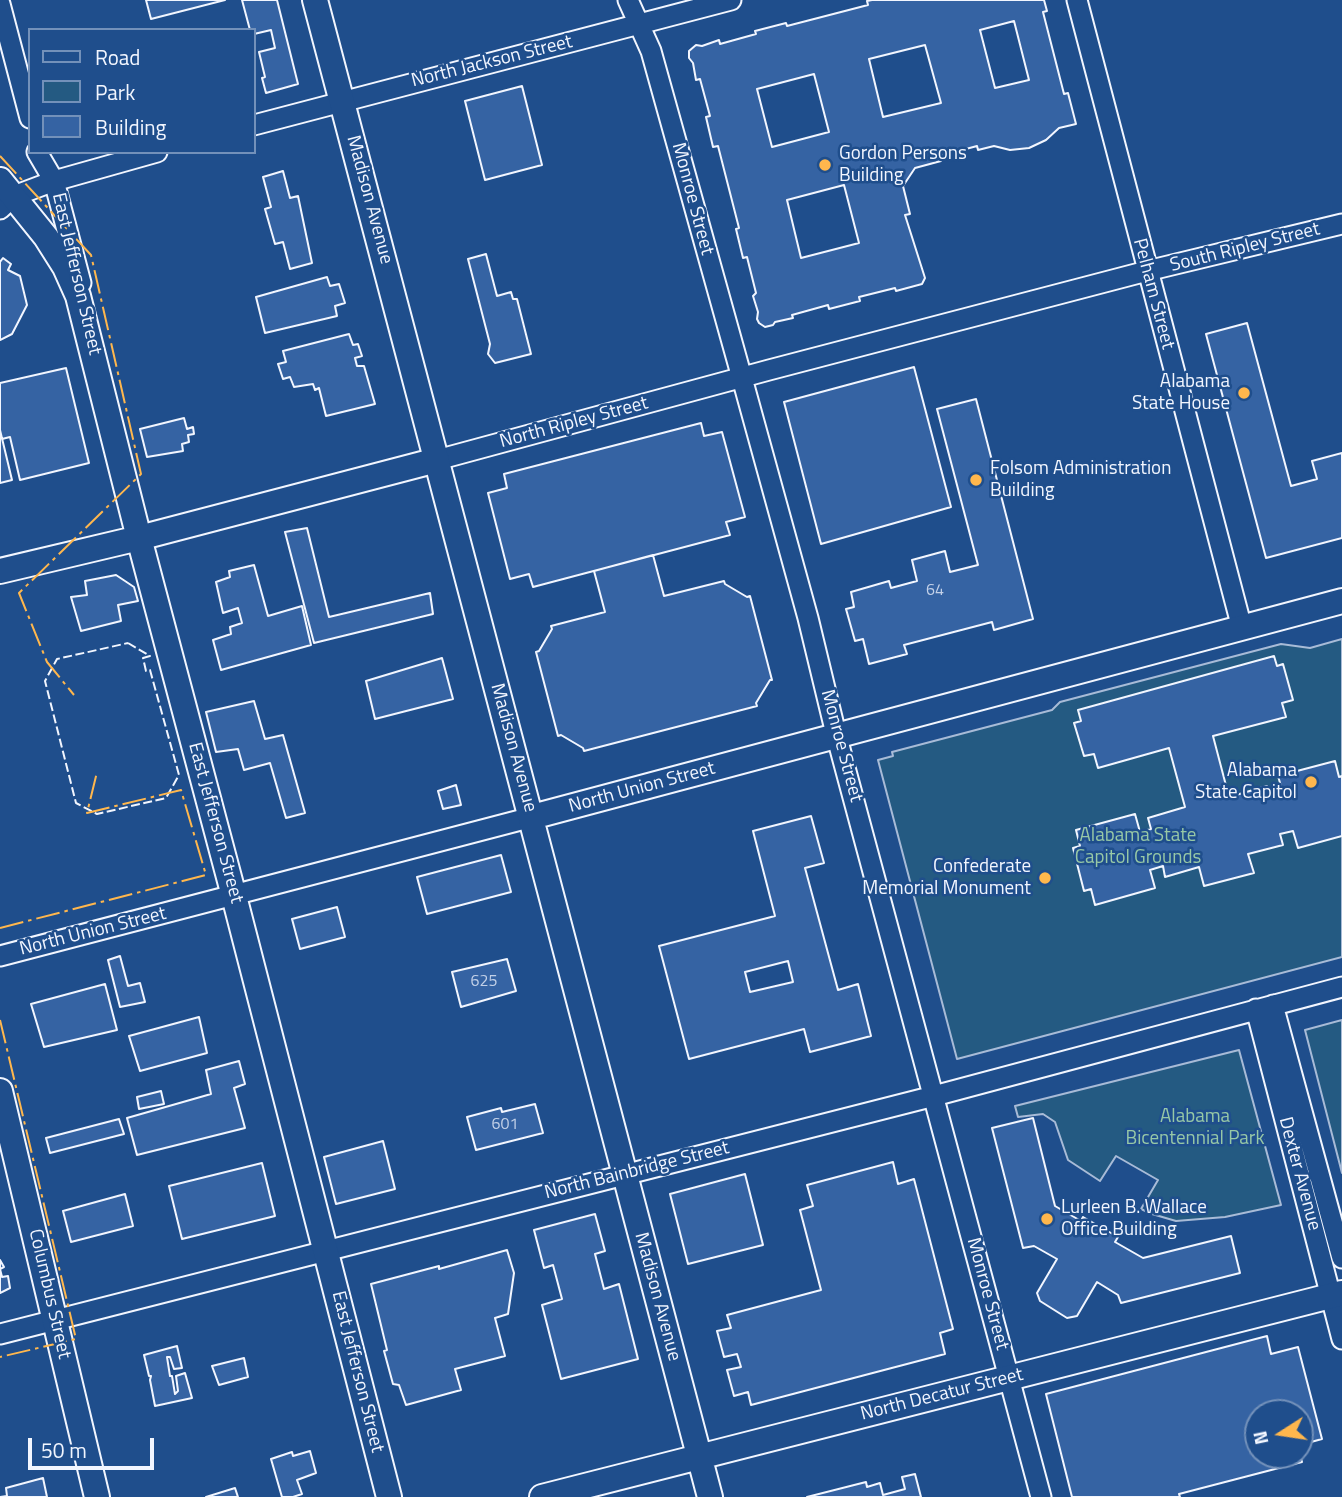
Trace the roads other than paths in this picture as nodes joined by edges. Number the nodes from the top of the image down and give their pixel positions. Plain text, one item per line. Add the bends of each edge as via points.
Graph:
1 (315, 0) edge
2 (628, 0) edge
3 (731, 0) edge
4 (1077, 0) edge
5 (0, 4) edge
6 (640, 24) junction
7 (343, 100) junction
8 (28, 110) edge
9 (256, 124) edge
10 (38, 154) edge
11 (150, 154) edge
12 (54, 181) junction
13 (5, 195) edge
14 (1342, 224) edge
15 (1147, 271) junction
16 (93, 349) junction
17 (742, 378) junction
18 (437, 460) junction
19 (139, 538) junction
20 (0, 571) edge
21 (1342, 601) edge
22 (1242, 628) junction
23 (836, 734) junction
24 (532, 817) junction
25 (234, 896) junction
26 (0, 956) edge
27 (1342, 987) edge
28 (1264, 1007) junction
29 (0, 1091) edge
30 (934, 1096) junction
31 (625, 1174) junction
32 (326, 1250) junction
33 (1342, 1258) edge
34 (1336, 1294) edge
35 (55, 1320) junction
36 (0, 1334) edge
37 (1342, 1339) edge
38 (1010, 1378) junction
39 (699, 1457) junction
40 (97, 1497) edge
41 (389, 1497) edge
42 (542, 1497) edge
43 (710, 1497) edge
44 (1041, 1497) edge

1 - 7 main road, Madison Avenue
2 - 6 street, Monroe Street
3 - 6 street, North Jackson Street
4 - 15 street, Pelham Street
5 - 8 street
6 - 7 street, North Jackson Street
6 - 17 street, Monroe Street
7 - 9 street, North Jackson Street
7 - 18 main road, Madison Avenue
10 - 12 street, East Jefferson Street
11 - 12 street
12 - 13 street
12 - 16 street, East Jefferson Street
13 - 16 main road via 46,237 65,267
14 - 15 street, South Ripley Street
15 - 17 street, North Ripley Street
15 - 22 street, Pelham Street
16 - 19 main road, East Jefferson Street
17 - 18 street, North Ripley Street
17 - 23 street, Monroe Street
18 - 19 main road, North Ripley Street
18 - 24 main road, Madison Avenue
19 - 20 main road, North Ripley Street
19 - 25 main road, East Jefferson Street
21 - 22 main road, North Union Street
22 - 23 main road, North Union Street
23 - 24 main road, North Union Street
23 - 30 street, Monroe Street
24 - 25 street, North Union Street
24 - 31 main road, Madison Avenue
25 - 26 street, North Union Street
25 - 32 main road, East Jefferson Street
27 - 28 street, North Bainbridge Street
28 - 30 street, North Bainbridge Street
28 - 33 street, Dexter Avenue
28 - 34 street, Dexter Avenue
29 - 35 main road, Columbus Street
30 - 31 street, North Bainbridge Street
30 - 38 street, Monroe Street
31 - 32 street, North Bainbridge Street
31 - 39 main road, Madison Avenue
32 - 35 street, North Bainbridge Street
32 - 41 main road, East Jefferson Street
34 - 37 street, Dexter Avenue
34 - 38 main road, North Decatur Street
35 - 36 street, North Bainbridge Street
35 - 40 main road, Columbus Street
38 - 39 main road, North Decatur Street
38 - 44 street, Monroe Street
39 - 42 main road, North Decatur Street
39 - 43 main road, Madison Avenue

